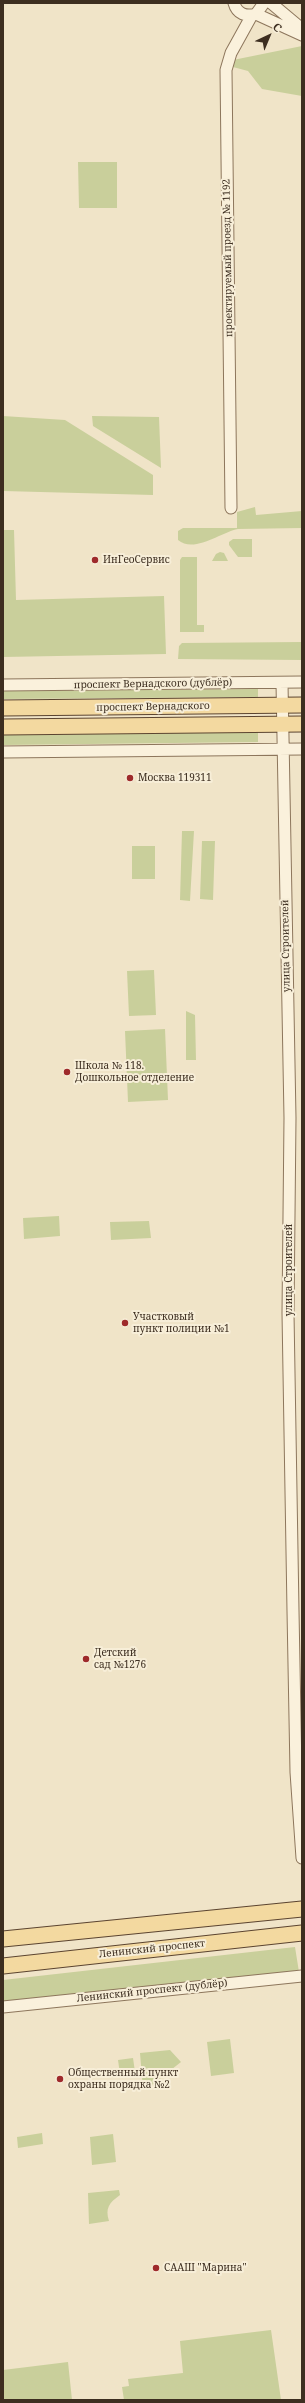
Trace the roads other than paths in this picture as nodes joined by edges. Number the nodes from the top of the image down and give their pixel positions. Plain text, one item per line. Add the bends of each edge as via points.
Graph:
1 (234, 3) edge
2 (264, 3) edge
3 (272, 3) edge
4 (254, 14) junction
5 (302, 29) edge
6 (302, 35) edge
7 (231, 508) dead end
8 (302, 682) edge
9 (282, 683) junction
10 (3, 685) edge
11 (302, 705) edge
12 (282, 706) junction
13 (3, 708) edge
14 (282, 724) junction
15 (302, 724) edge
16 (3, 727) edge
17 (302, 749) edge
18 (282, 750) junction
19 (3, 752) edge
20 (302, 1858) edge
21 (302, 1909) edge
22 (302, 1933) edge
23 (3, 1940) edge
24 (3, 1966) edge
25 (302, 1976) edge
26 (3, 2007) edge

1 - 4 street via 242,14
2 - 4 street, проектируемый проезд № 1192
3 - 5 street
4 - 6 street
4 - 7 street, проектируемый проезд № 1192 via 231,53 226,70
8 - 9 street, проспект Вернадского (дублёр)
9 - 10 street, проспект Вернадского (дублёр)
9 - 12 street, улица Строителей
11 - 12 main road, проспект Вернадского
12 - 13 main road, проспект Вернадского
12 - 14 street, улица Строителей
14 - 15 main road, проспект Вернадского
14 - 16 main road, проспект Вернадского
14 - 18 street, улица Строителей
17 - 18 street
18 - 19 street
18 - 20 street, улица Строителей via 290,1118 288,1313 293,1612 296,1772
21 - 23 main road
22 - 24 main road, Ленинский проспект
25 - 26 street, Ленинский проспект (дублёр)

